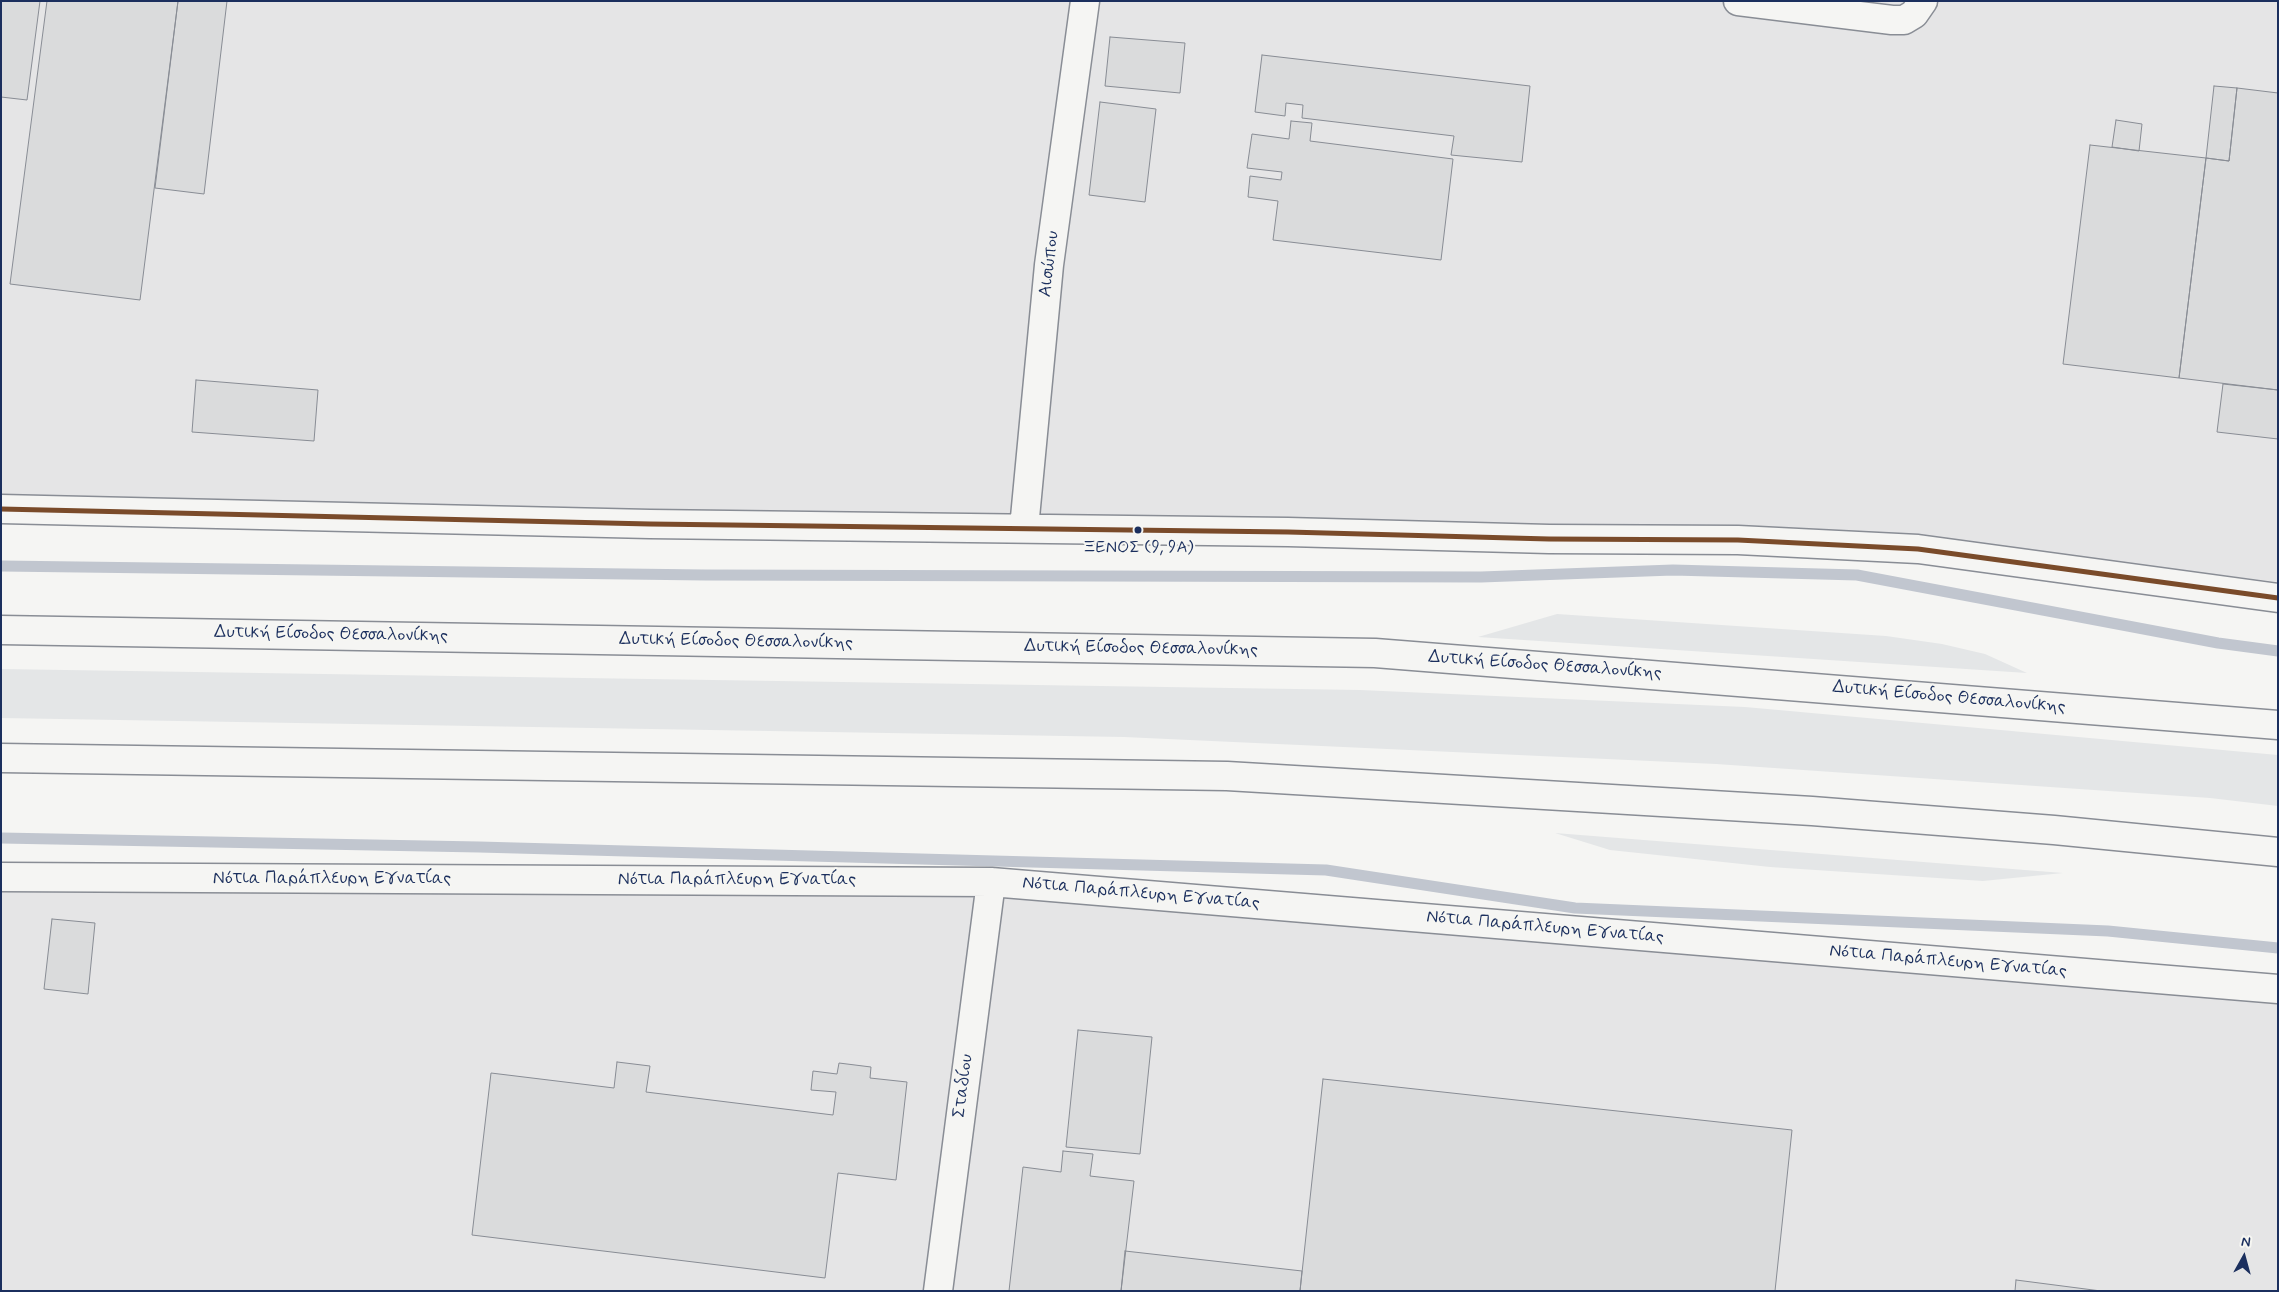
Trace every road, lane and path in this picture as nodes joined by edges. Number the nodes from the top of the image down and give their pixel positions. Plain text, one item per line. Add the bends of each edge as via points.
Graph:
1 (1085, 1) edge
2 (1738, 1) edge
3 (1923, 1) edge
4 (1, 509) edge
5 (1024, 528) junction
6 (2278, 598) edge
7 (1, 630) edge
8 (2278, 725) edge
9 (1, 758) edge
10 (2278, 852) edge
11 (1, 877) edge
12 (991, 882) junction
13 (2278, 989) edge
14 (938, 1291) edge

1 - 5 main road, Αισώπου via 1049,265
2 - 3 main road via 1892,20 1904,20 1914,14
4 - 5 main road via 650,524
5 - 6 main road via 1738,540 1918,549
7 - 8 main road, Δυτική Είσοδος Θεσσαλονίκης via 1375,653
9 - 10 main road via 1227,776 1812,811
11 - 12 main road, Νότια Παράπλευρη Εγνατίας
12 - 13 main road, Νότια Παράπλευρη Εγνατίας
12 - 14 main road, Σταδίου

